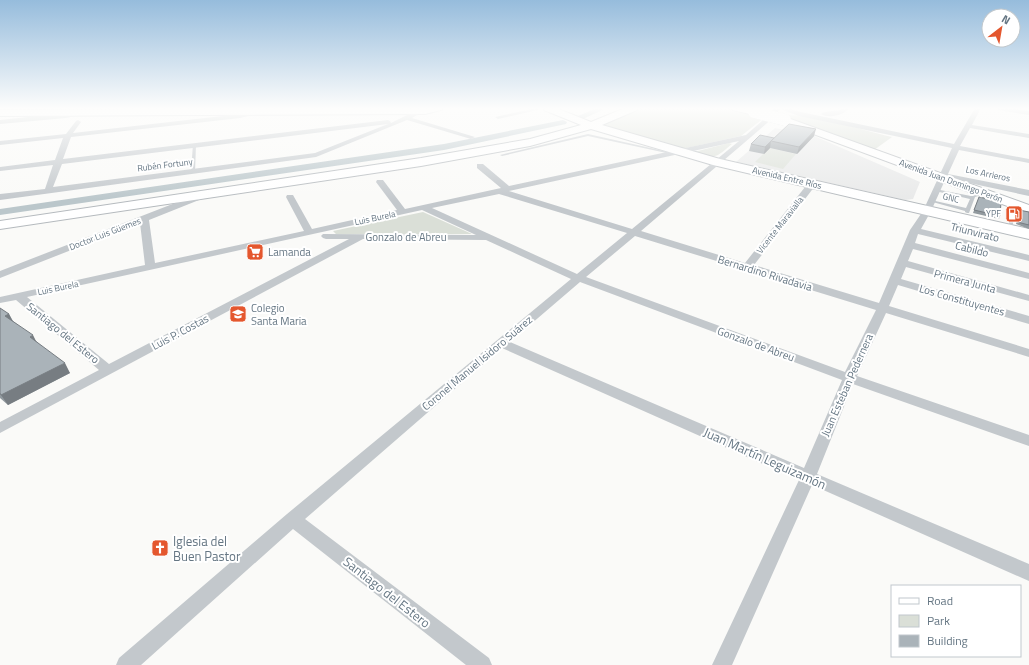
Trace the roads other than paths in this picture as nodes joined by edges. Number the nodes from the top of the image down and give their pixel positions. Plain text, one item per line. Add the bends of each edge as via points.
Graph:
1 (34, 139) edge
2 (67, 139) edge
3 (242, 139) edge
4 (355, 139) edge
5 (524, 139) edge
6 (536, 139) edge
7 (571, 139) edge
8 (607, 139) edge
9 (633, 139) edge
10 (736, 139) edge
11 (745, 139) edge
12 (838, 139) edge
13 (915, 139) edge
14 (961, 139) edge
15 (0, 143) edge
16 (194, 145) junction
17 (956, 147) junction
18 (674, 153) junction
19 (502, 155) dead end
20 (1029, 161) edge
21 (59, 162) junction
22 (717, 162) junction
23 (480, 166) dead end
24 (0, 169) edge
25 (193, 172) junction
26 (942, 176) junction
27 (380, 182) dead end
28 (812, 184) junction
29 (504, 190) junction
30 (936, 190) junction
31 (48, 191) junction
32 (209, 193) junction
33 (985, 193) junction
34 (1029, 193) edge
35 (0, 197) edge
36 (290, 197) dead end
37 (972, 198) junction
38 (929, 206) junction
39 (424, 208) junction
40 (403, 212) junction
41 (966, 214) junction
42 (1016, 216) edge
43 (144, 218) junction
44 (0, 222) edge
45 (0, 225) edge
46 (915, 230) junction
47 (308, 232) junction
48 (324, 233) junction
49 (634, 233) junction
50 (1029, 234) edge
51 (360, 237) junction
52 (487, 238) junction
53 (909, 245) junction
54 (335, 250) junction
55 (1029, 258) edge
56 (902, 264) junction
57 (747, 267) junction
58 (150, 268) junction
59 (0, 275) edge
60 (1029, 276) edge
61 (578, 278) junction
62 (895, 281) junction
63 (18, 296) junction
64 (1029, 298) edge
65 (0, 300) edge
66 (881, 308) junction
67 (1029, 320) edge
68 (501, 343) junction
69 (1029, 354) edge
70 (108, 370) junction
71 (849, 378) junction
72 (0, 428) edge
73 (1029, 441) edge
74 (808, 477) junction
75 (293, 519) junction
76 (1029, 573) edge
77 (126, 665) edge
78 (482, 665) edge
79 (722, 665) edge

1 - 15 street
2 - 21 street
3 - 16 street
4 - 25 street, Rubén Fortuny via 316,155
5 - 44 main road via 419,158
6 - 32 main road via 443,158
7 - 19 lane
8 - 18 lane
9 - 18 main road, Avenida Entre Ríos
10 - 18 street, Luis Burela
11 - 22 street, Coronel Manuel Isidoro Suárez
12 - 26 main road, Avenida Juan Domingo Perón, bridge
13 - 17 street
14 - 17 street, Juan Esteban Pedernera
16 - 21 street
16 - 25 lane
17 - 20 street
17 - 26 street, Juan Esteban Pedernera
18 - 22 main road, Avenida Entre Ríos
18 - 29 street, Luis Burela
21 - 24 street
21 - 31 street
22 - 28 main road, Avenida Entre Ríos
22 - 49 street, Coronel Manuel Isidoro Suárez
23 - 29 street, Bernardino Rivadavia
25 - 31 street, Rubén Fortuny
26 - 30 street, Juan Esteban Pedernera
26 - 33 main road, Avenida Juan Domingo Perón
26 - 34 street, Los Arrieros
27 - 40 street
28 - 38 main road, Avenida Entre Ríos
28 - 57 street, Vicente Maravialla
29 - 39 street, Luis Burela
29 - 49 street, Bernardino Rivadavia
30 - 37 lane
30 - 38 street, Juan Esteban Pedernera
31 - 35 street, Rubén Fortuny
32 - 43 street, Doctor Luis Güemes
32 - 45 main road
33 - 37 lane
33 - 42 main road, Avenida Juan Domingo Perón
36 - 47 street
37 - 41 lane
38 - 41 main road, Avenida Entre Ríos
38 - 46 street, Juan Esteban Pedernera
39 - 40 street, Luis Burela
39 - 52 street, Gonzalo de Abreu
40 - 48 street, Luis Burela
41 - 42 main road, Avenida Entre Ríos
42 - 50 main road, Avenida Entre Ríos
43 - 58 street
43 - 59 street, Doctor Luis Güemes
46 - 53 street, Juan Esteban Pedernera
46 - 55 street, Triunvirato
47 - 48 street, Luis Burela
47 - 58 street, Luis Burela
48 - 51 street, Gonzalo de Abreu
48 - 54 street
49 - 57 street, Bernardino Rivadavia
49 - 61 street, Coronel Manuel Isidoro Suárez
51 - 52 street, Gonzalo de Abreu
51 - 54 street, Luis P. Costas
52 - 61 street, Gonzalo de Abreu
53 - 56 street, Juan Esteban Pedernera
53 - 60 street, Cabildo
54 - 70 street, Luis P. Costas
56 - 62 street, Juan Esteban Pedernera
56 - 64 street, Primera Junta
57 - 66 street, Bernardino Rivadavia
58 - 63 street, Luis Burela
61 - 68 street, Coronel Manuel Isidoro Suárez
61 - 71 street, Gonzalo de Abreu
62 - 66 street, Juan Esteban Pedernera
62 - 67 street, Los Constituyentes
63 - 65 street, Luis Burela
63 - 70 street, Santiago del Estero
66 - 69 street, Bernardino Rivadavia
66 - 71 street, Juan Esteban Pedernera
68 - 74 street, Juan Martín Leguizamón
68 - 75 street, Coronel Manuel Isidoro Suárez
70 - 72 street, Luis P. Costas
71 - 73 street, Gonzalo de Abreu
71 - 74 street, Juan Esteban Pedernera
74 - 76 street, Juan Martín Leguizamón
74 - 79 street, Juan Esteban Pedernera
75 - 77 street, Coronel Manuel Isidoro Suárez
75 - 78 street, Santiago del Estero

